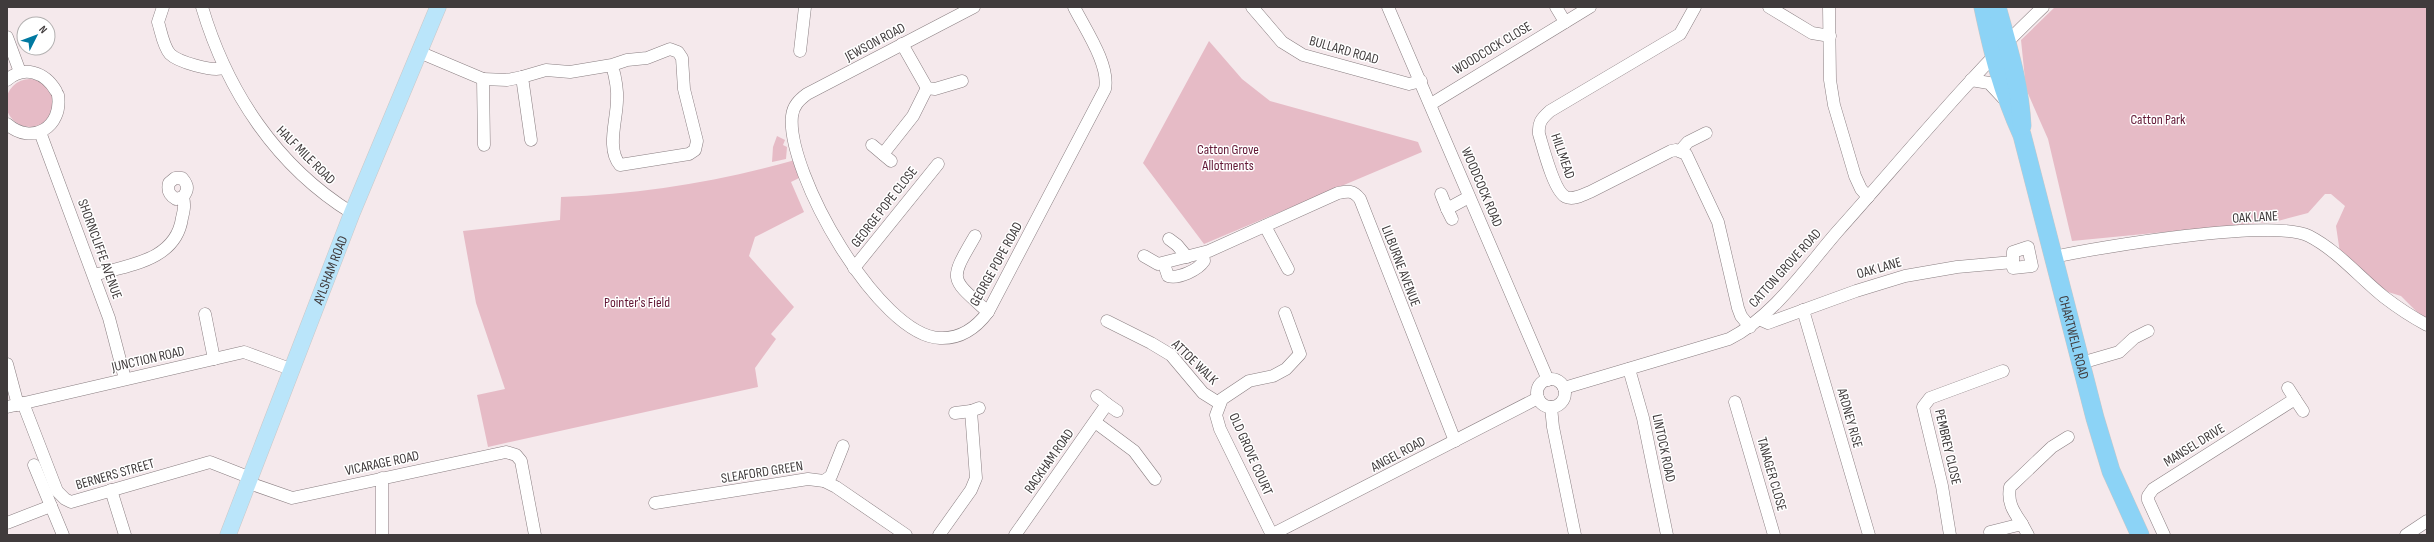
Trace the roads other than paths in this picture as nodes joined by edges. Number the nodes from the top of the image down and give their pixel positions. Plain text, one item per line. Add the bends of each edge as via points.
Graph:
1 (164, 7) edge
2 (202, 7) edge
3 (438, 7) edge
4 (805, 7) edge
5 (974, 7) edge
6 (1074, 7) edge
7 (1252, 7) edge
8 (1388, 7) edge
9 (1556, 7) edge
10 (1590, 7) edge
11 (1695, 7) edge
12 (1769, 7) edge
13 (1829, 7) edge
14 (1984, 7) edge
15 (1997, 7) edge
16 (2043, 7) edge
17 (1565, 22) junction
18 (1830, 36) junction
19 (7, 37) edge
20 (2007, 41) junction
21 (902, 44) junction
22 (800, 51) dead end
23 (419, 52) junction
24 (1993, 55) junction
25 (612, 65) junction
26 (223, 68) junction
27 (20, 72) junction
28 (522, 77) junction
29 (483, 79) junction
30 (7, 80) edge
31 (1971, 80) junction
32 (962, 81) dead end
33 (1421, 81) junction
34 (927, 88) junction
35 (2006, 101) junction
36 (1431, 104) junction
37 (794, 108) joint
38 (7, 124) edge
39 (40, 132) junction
40 (1706, 133) dead end
41 (2022, 135) junction
42 (531, 140) dead end
43 (484, 145) dead end
44 (872, 145) dead end
45 (1680, 151) junction
46 (938, 164) dead end
47 (1441, 194) dead end
48 (1469, 196) junction
49 (183, 197) dead end
50 (1868, 197) junction
51 (352, 213) junction
52 (1265, 226) junction
53 (975, 236) dead end
54 (1169, 239) dead end
55 (1202, 253) junction
56 (1144, 256) dead end
57 (1187, 257) junction
58 (2054, 257) junction
59 (2014, 262) dead end
60 (1164, 264) junction
61 (854, 268) junction
62 (1288, 269) dead end
63 (94, 275) junction
64 (1803, 310) junction
65 (988, 312) junction
66 (1285, 313) dead end
67 (205, 314) dead end
68 (1759, 319) junction
69 (1107, 321) dead end
70 (2427, 325) edge
71 (1750, 327) junction
72 (2148, 331) dead end
73 (214, 359) junction
74 (2081, 363) junction
75 (7, 364) edge
76 (1629, 369) junction
77 (293, 370) junction
78 (2003, 371) dead end
79 (126, 379) junction
80 (1548, 380) junction
81 (1564, 388) junction
82 (2288, 388) dead end
83 (1097, 396) dead end
84 (1538, 398) junction
85 (2295, 399) junction
86 (1735, 402) dead end
87 (1220, 403) junction
88 (1107, 404) junction
89 (16, 405) edge
90 (1550, 407) junction
91 (1117, 411) dead end
92 (2303, 411) dead end
93 (956, 413) dead end
94 (1094, 422) junction
95 (2068, 437) dead end
96 (1455, 441) junction
97 (843, 446) dead end
98 (34, 464) dead end
99 (382, 478) junction
100 (1155, 479) dead end
101 (250, 481) junction
102 (824, 481) junction
103 (110, 490) junction
104 (655, 503) dead end
105 (51, 506) junction
106 (2427, 521) edge
107 (7, 524) edge
108 (2025, 530) edge
109 (1990, 532) dead end
110 (121, 534) edge
111 (63, 535) edge
112 (228, 535) edge
113 (382, 535) edge
114 (535, 535) edge
115 (906, 535) edge
116 (939, 535) edge
117 (1015, 535) edge
118 (1272, 535) edge
119 (1576, 535) edge
120 (1667, 535) edge
121 (1774, 535) edge
122 (1869, 535) edge
123 (1950, 535) edge
124 (2140, 535) edge
125 (2164, 535) edge
126 (2406, 535) edge

1 - 26 street via 158,22 170,54 202,68
2 - 26 street, HALF MILE ROAD
3 - 23 main road, AYLSHAM ROAD
4 - 22 street
5 - 21 street, JEWSON ROAD
6 - 65 street, GEORGE POPE ROAD via 1104,66 1107,79 1105,89
7 - 33 street, BULLARD ROAD via 1282,42 1303,55 1409,84
8 - 33 street, WOODCOCK ROAD
9 - 17 street
10 - 17 street, WOODCOCK CLOSE
11 - 45 street, HILLMEAD via 1680,34 1550,111 1541,119 1538,126 1558,189 1565,196 1576,198 1671,151
12 - 18 street via 1812,33
13 - 18 street
14 - 24 highway, CHARTWELL ROAD
15 - 20 highway, CHARTWELL ROAD
16 - 20 street, CATTON GROVE ROAD
17 - 36 street, WOODCOCK CLOSE
18 - 50 street via 1830,80 1839,127 1855,176
19 - 27 street
20 - 24 street, CATTON GROVE ROAD
20 - 41 highway, CHARTWELL ROAD via 2020,101
21 - 34 street
21 - 37 street, JEWSON ROAD via 807,94
23 - 29 street
23 - 51 main road, AYLSHAM ROAD
24 - 31 street, CATTON GROVE ROAD
24 - 35 highway, CHARTWELL ROAD
25 - 25 street via 618,98 613,142 616,160 620,165 689,154 695,150 698,141 684,89 682,58 678,52 670,49 647,58
25 - 28 street via 570,72 546,70
26 - 51 street, HALF MILE ROAD via 238,96 271,143 306,180
27 - 30 street
27 - 39 street via 33,72 46,77 57,93 56,117
28 - 29 street via 507,80
28 - 42 street
29 - 43 street
31 - 35 street via 1989,83
31 - 50 street, CATTON GROVE ROAD
32 - 34 street via 935,89
33 - 36 street, WOODCOCK ROAD
34 - 44 street via 887,158
35 - 41 highway, CHARTWELL ROAD
36 - 48 street, WOODCOCK ROAD
37 - 61 street, GEORGE POPE ROAD via 792,117 795,140 803,169 820,210
38 - 39 street via 21,133
39 - 63 street, SHORNCLIFFE AVENUE
40 - 45 street, HILLMEAD via 1688,142
41 - 58 highway, CHARTWELL ROAD
45 - 71 street via 1690,159 1718,222 1738,308
46 - 61 street, GEORGE POPE CLOSE
47 - 48 street via 1450,214
48 - 80 street, WOODCOCK ROAD
49 - 63 street via 185,206 181,231 172,244 156,257
50 - 68 street, CATTON GROVE ROAD
51 - 77 main road, AYLSHAM ROAD
52 - 55 street, LILBURNE AVENUE
52 - 62 street
52 - 96 street, LILBURNE AVENUE via 1338,193 1348,191 1356,194
53 - 65 street via 955,260 955,276 957,282
54 - 57 street
55 - 57 street, LILBURNE AVENUE
55 - 60 street via 1204,261 1200,268 1181,274 1168,276
56 - 60 street via 1158,264
57 - 60 street, LILBURNE AVENUE
58 - 70 street, OAK LANE via 2176,238 2258,230 2300,232 2325,246 2384,297
58 - 74 highway, CHARTWELL ROAD
59 - 64 street, OAK LANE via 1926,271 1856,291
61 - 65 street, GEORGE POPE ROAD via 892,312 912,329 927,335 939,338 959,336 978,324
63 - 79 street, SHORNCLIFFE AVENUE
64 - 68 street, OAK LANE via 1768,323
64 - 122 street, ARDNEY RISE
66 - 87 street, OLD GROVE COURT via 1300,354 1294,362 1273,376 1243,385
67 - 73 street
68 - 71 street, CATTON GROVE ROAD
69 - 87 street, ATTOE WALK via 1171,355 1203,393
71 - 76 street, CATTON GROVE ROAD via 1729,339
72 - 74 street via 2134,338 2119,352
73 - 77 street, JUNCTION ROAD via 244,352
73 - 79 street, JUNCTION ROAD
74 - 124 highway, CHARTWELL ROAD via 2111,471
75 - 89 street, BERNERS STREET
76 - 81 street, CATTON GROVE ROAD
76 - 120 street, LINTOCK ROAD via 1643,418
77 - 101 main road, AYLSHAM ROAD
78 - 123 street, PEMBREY CLOSE via 1930,398 1923,407 1941,479
79 - 89 street, JUNCTION ROAD
80 - 81 street via 1558,381
80 - 84 street via 1539,386
81 - 90 street via 1562,401
82 - 85 street
83 - 88 street
84 - 90 street
84 - 96 street, ANGEL ROAD
85 - 92 street
85 - 125 street, MANSEL DRIVE via 2149,492 2150,506
86 - 121 street, TANAGER CLOSE via 1747,419
87 - 118 street, OLD GROVE COURT via 1216,415 1220,429
88 - 91 street
88 - 94 street, RACKHAM ROAD
89 - 103 street, BERNERS STREET via 60,495 71,502
90 - 119 street
93 - 116 street via 975,410 976,478 971,490
94 - 100 street via 1134,451
94 - 117 street, RACKHAM ROAD
95 - 108 street via 2052,447 2010,487 2008,496 2011,507
96 - 118 street, ANGEL ROAD
97 - 102 street via 831,476
98 - 105 street
99 - 101 street, VICARAGE ROAD via 292,498
99 - 113 street
99 - 114 street, VICARAGE ROAD via 506,452 516,455 521,461
101 - 103 street, BERNERS STREET via 210,462
101 - 112 main road, AYLSHAM ROAD
102 - 104 street, SLEAFORD GREEN via 808,479
102 - 115 street, SLEAFORD GREEN
103 - 110 street
105 - 107 street
105 - 111 street
106 - 126 street
108 - 109 street

